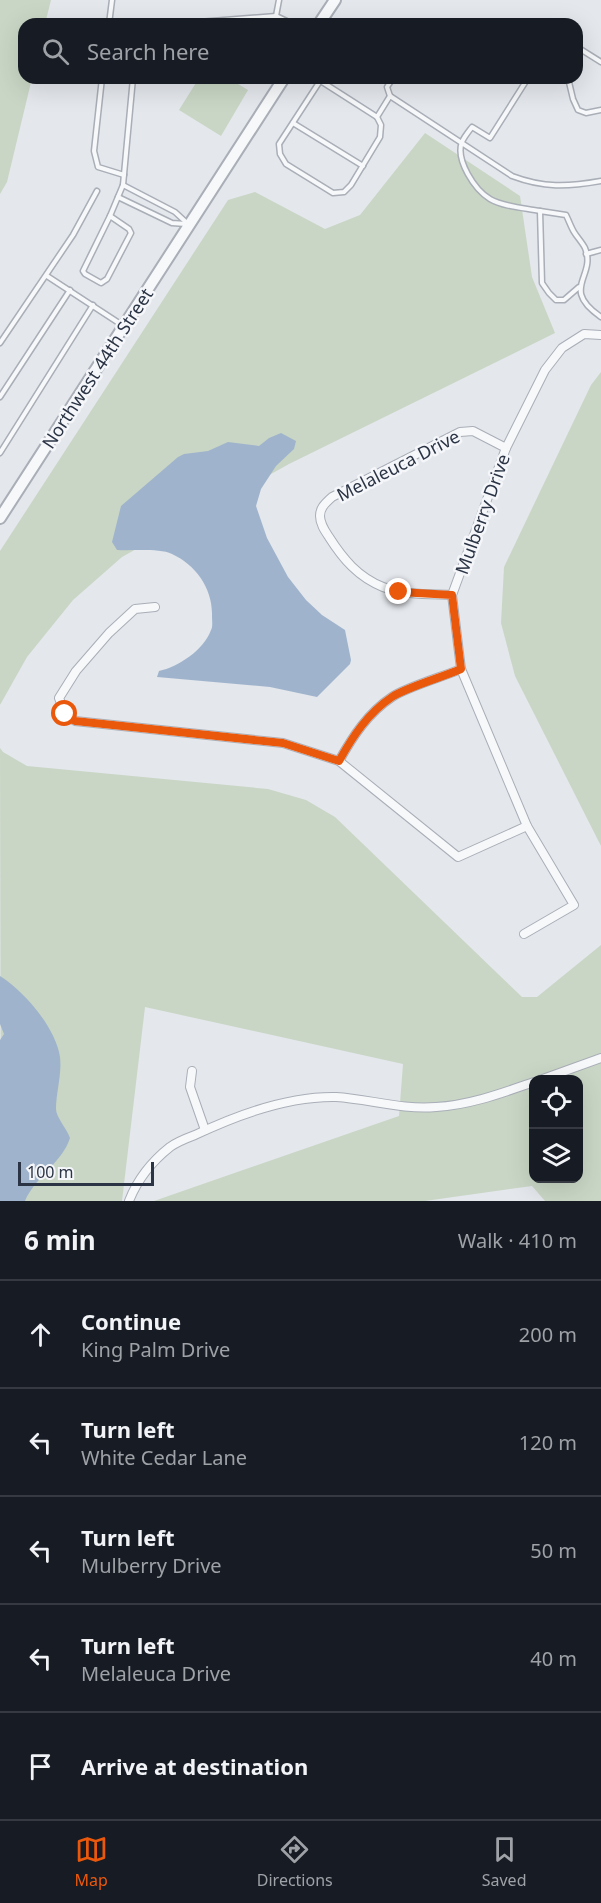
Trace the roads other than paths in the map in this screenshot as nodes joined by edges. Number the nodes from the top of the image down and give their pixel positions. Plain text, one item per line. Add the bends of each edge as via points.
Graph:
1 (112, 0) edge
2 (279, 0) edge
3 (335, 0) edge
4 (276, 16) junction
5 (110, 18) edge
6 (250, 18) edge
7 (280, 18) edge
8 (324, 18) edge
9 (583, 50) edge
10 (601, 62) edge
11 (101, 84) edge
12 (132, 84) edge
13 (280, 84) edge
14 (315, 84) edge
15 (326, 84) edge
16 (389, 84) edge
17 (524, 84) edge
18 (570, 84) edge
19 (390, 96) junction
20 (601, 110) edge
21 (377, 117) junction
22 (293, 123) junction
23 (461, 142) junction
24 (363, 166) junction
25 (124, 175) junction
26 (601, 181) edge
27 (123, 185) junction
28 (98, 190) dead end
29 (118, 197) junction
30 (540, 211) junction
31 (110, 216) junction
32 (189, 224) junction
33 (601, 250) edge
34 (586, 254) junction
35 (47, 276) junction
36 (579, 287) junction
37 (70, 290) junction
38 (93, 305) junction
39 (601, 317) edge
40 (124, 326) junction
41 (601, 334) edge
42 (0, 343) edge
43 (0, 397) edge
44 (506, 448) junction
45 (0, 453) edge
46 (2, 512) edge
47 (452, 595) junction
48 (155, 607) dead end
49 (461, 669) junction
50 (339, 761) junction
51 (527, 826) junction
52 (524, 934) dead end
53 (601, 1058) edge
54 (192, 1071) dead end
55 (554, 1075) edge
56 (529, 1084) edge
57 (205, 1130) junction
58 (129, 1201) edge

1 - 5 lane
2 - 4 lane
3 - 8 street
4 - 6 lane
4 - 7 lane
9 - 10 lane
11 - 25 lane via 94,151 98,167
12 - 25 lane
13 - 32 street, Northwest 44th Street
14 - 22 lane
15 - 21 lane
16 - 19 lane
17 - 23 lane via 490,138 472,127
18 - 20 lane via 578,110
19 - 21 lane
19 - 23 lane
21 - 24 lane via 380,137
22 - 24 lane
22 - 24 lane via 279,144 286,164 295,170 333,193 344,192
23 - 26 lane via 512,176 529,182 571,186
23 - 30 lane via 465,168 482,193 491,200
25 - 27 lane
27 - 29 lane
27 - 32 lane via 175,212
28 - 35 lane
29 - 31 lane
29 - 32 lane via 172,223
30 - 34 lane via 566,215
30 - 36 lane via 542,283 556,300 564,300
31 - 31 lane via 130,233 107,279 101,283 83,271
32 - 40 street, Northwest 44th Street
33 - 34 lane
34 - 36 lane via 588,262
35 - 37 lane
35 - 42 lane
36 - 39 lane via 587,306
37 - 38 lane
37 - 43 lane
38 - 40 lane
38 - 45 lane
40 - 46 street, Northwest 44th Street
41 - 44 street, Mulberry Drive via 584,334 562,348 545,370
44 - 47 street, Mulberry Drive
44 - 47 street, Melaleuca Drive via 473,431 460,432 332,497 323,506 322,527 342,557 362,576 399,592
47 - 49 street, Mulberry Drive
48 - 50 street via 135,609 76,671 60,698 65,714 75,721 283,743
49 - 50 street via 393,696 369,716
49 - 51 street, Mulberry Drive
50 - 51 street via 458,857
51 - 52 street, Mulberry Drive via 574,905
53 - 55 street
54 - 57 street via 190,1087
56 - 57 street via 487,1098 436,1107 395,1106 336,1097 298,1100
57 - 58 street via 173,1145 151,1164

